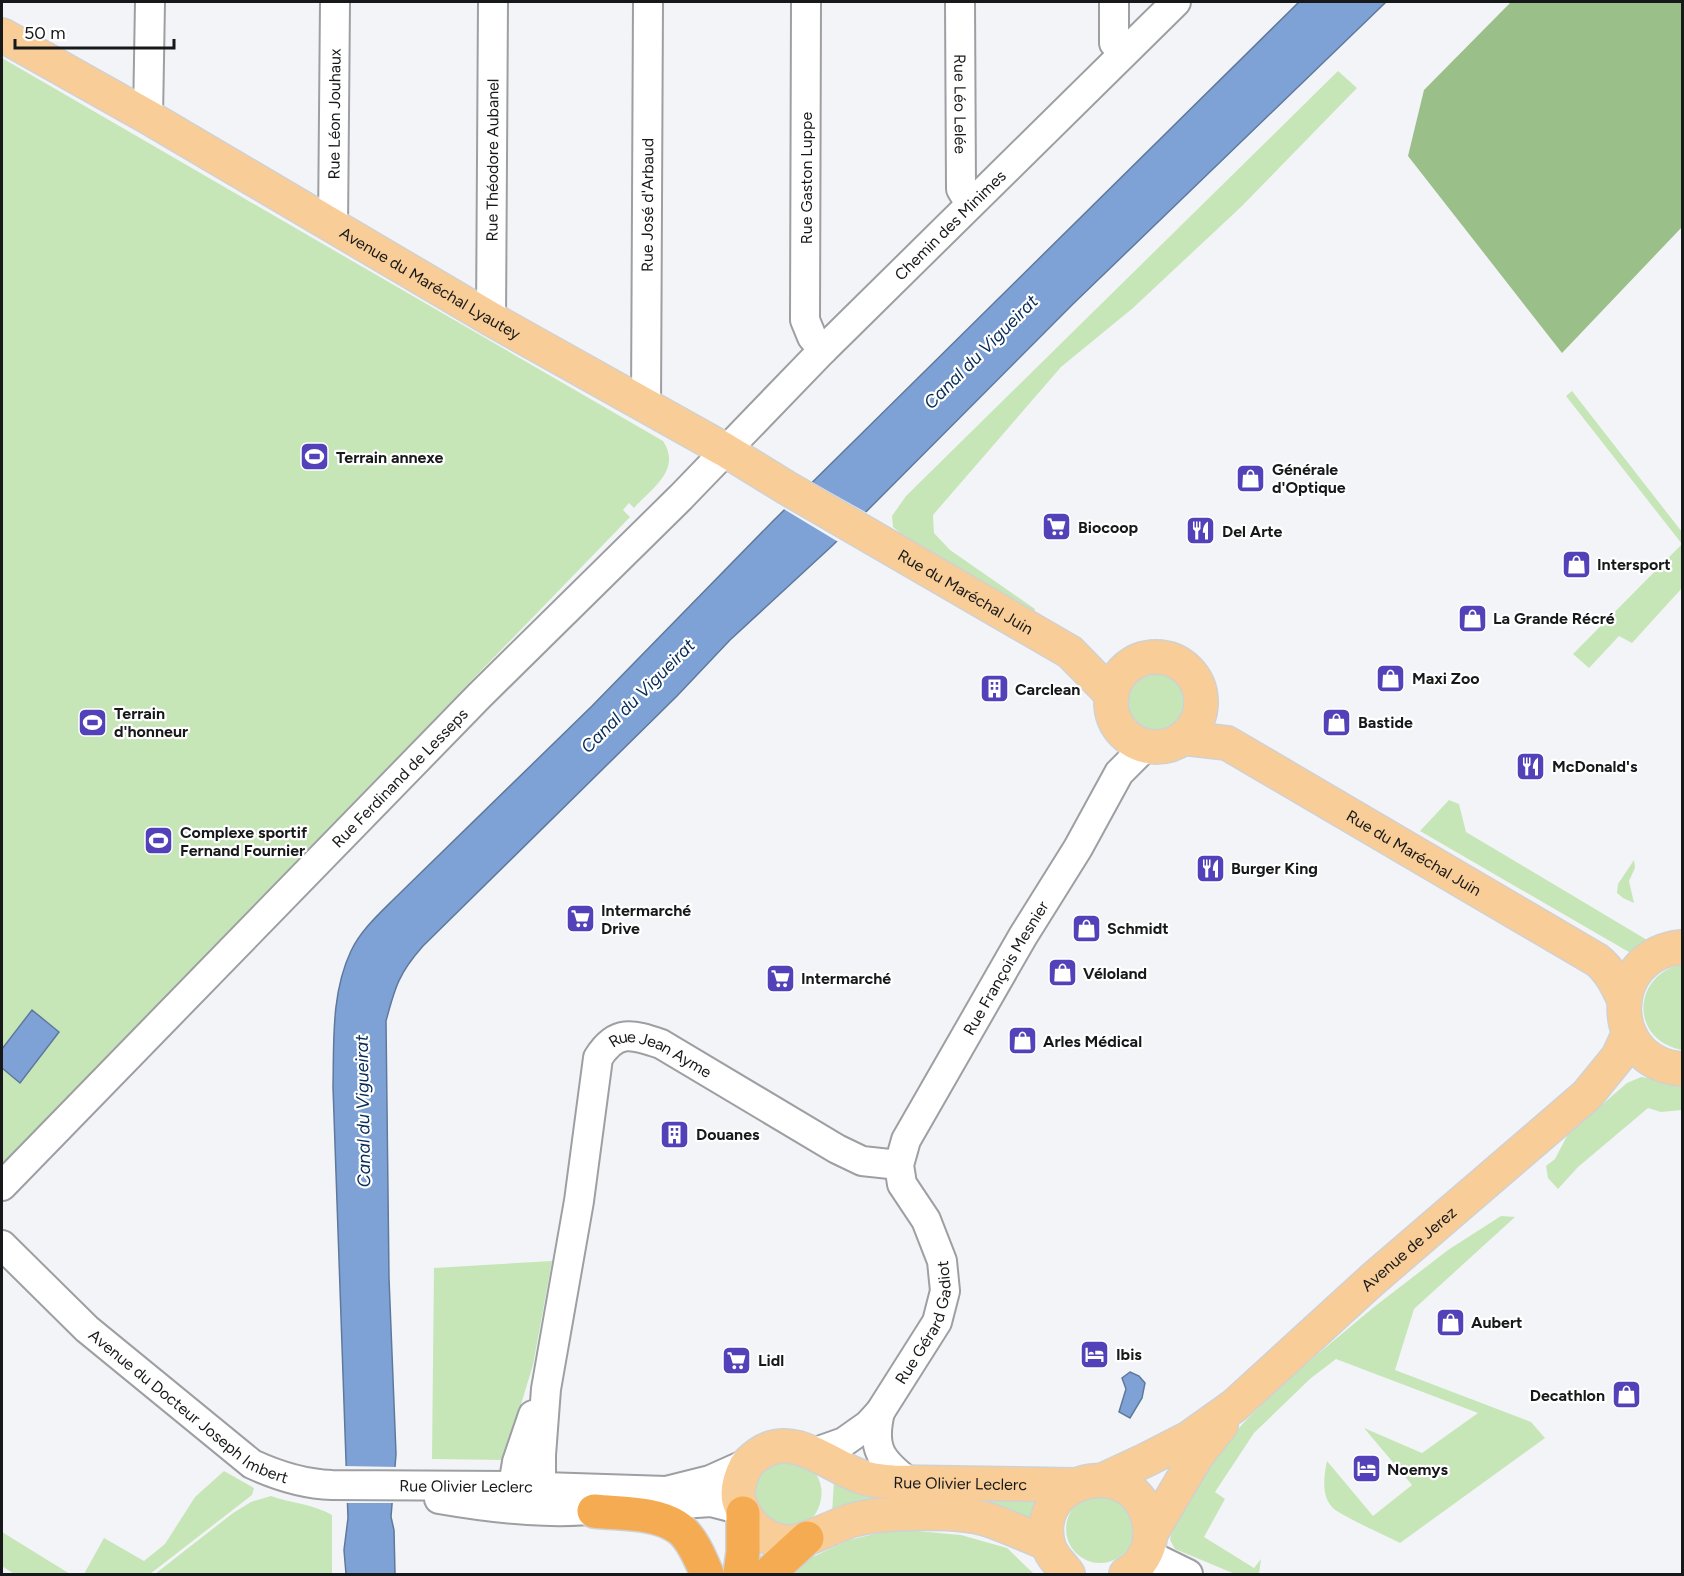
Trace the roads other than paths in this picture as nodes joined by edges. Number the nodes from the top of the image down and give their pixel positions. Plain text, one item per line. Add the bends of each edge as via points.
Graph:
1 (150, 2) edge
2 (335, 2) edge
3 (494, 2) edge
4 (648, 2) edge
5 (806, 2) edge
6 (960, 2) edge
7 (1113, 2) edge
8 (1176, 2) edge
9 (2, 35) edge
10 (1124, 52) junction
11 (148, 117) junction
12 (970, 204) junction
13 (333, 226) junction
14 (491, 319) junction
15 (823, 350) junction
16 (646, 407) junction
17 (725, 450) junction
18 (861, 530) joint
19 (1070, 652) junction
20 (1130, 666) junction
21 (1112, 694) junction
22 (1201, 705) junction
23 (1183, 738) junction
24 (1136, 740) junction
25 (1227, 743) junction
26 (1683, 947) edge
27 (1600, 962) junction
28 (1638, 968) junction
29 (1624, 1000) junction
30 (1629, 1033) junction
31 (1668, 1065) edge
32 (1587, 1095) junction
33 (899, 1165) junction
34 (2, 1186) edge
35 (2, 1245) edge
36 (1234, 1406) junction
37 (880, 1412) junction
38 (813, 1453) junction
39 (748, 1463) junction
40 (910, 1483) junction
41 (1088, 1483) junction
42 (410, 1485) junction
43 (527, 1487) junction
44 (594, 1511) junction
45 (743, 1512) junction
46 (807, 1538) junction
47 (1048, 1544) junction
48 (1137, 1561) edge
49 (1069, 1574) edge
50 (707, 1575) edge
51 (740, 1575) edge
52 (768, 1575) edge
53 (1188, 1575) edge

1 - 11 street
2 - 13 street, Rue Léon Jouhaux
3 - 14 street, Rue Théodore Aubanel
4 - 16 street, Rue José d'Arbaud
5 - 15 street, Rue Gaston Luppe via 805,320
6 - 12 street, Rue Léo Lelée via 961,189
7 - 10 street via 1114,42
8 - 10 street, Chemin des Minimes
9 - 11 main road, Avenue du Maréchal Lyautey
10 - 12 street, Chemin des Minimes
11 - 13 main road, Avenue du Maréchal Lyautey
12 - 15 street, Chemin des Minimes
13 - 14 main road, Avenue du Maréchal Lyautey
14 - 16 main road, Avenue du Maréchal Lyautey
15 - 17 street, Chemin des Minimes
16 - 17 main road, Avenue du Maréchal Lyautey
17 - 18 main road, Avenue du Maréchal Lyautey
17 - 34 street, Rue Ferdinand de Lesseps via 479,696
18 - 19 main road, Rue du Maréchal Juin
19 - 20 main road, Rue du Maréchal Juin
19 - 21 main road, Rue du Maréchal Juin
20 - 21 main road via 1118,679
20 - 22 main road via 1149,658 1179,663 1193,676
21 - 24 main road via 1113,716
22 - 23 main road via 1196,723
22 - 25 main road, Rue du Maréchal Juin
23 - 24 main road via 1159,747
23 - 25 main road, Rue du Maréchal Juin
24 - 33 street, Rue François Mesnier via 906,1140
25 - 27 main road, Rue du Maréchal Juin
26 - 28 main road via 1653,955
27 - 28 main road, Rue du Maréchal Juin
27 - 29 main road, Rue du Maréchal Juin
28 - 29 main road
29 - 30 main road
30 - 31 main road via 1638,1049
30 - 32 main road, Avenue de Jerez via 1618,1057
31 - 32 main road, Avenue de Jerez
32 - 36 main road, Avenue de Jerez via 1372,1280
33 - 37 street, Rue Gérard Gadiot via 902,1184 926,1220 942,1261 945,1291 937,1322
33 - 43 street, Rue Jean Ayme via 862,1161 837,1149 661,1044 635,1035 616,1038 606,1046 598,1058 579,1201 546,1389 517,1462
35 - 42 street, Avenue du Docteur Joseph Imbert via 87,1329 252,1464 281,1477 316,1484
36 - 41 main road, Avenue de Jerez via 1189,1438 1146,1461
36 - 48 main road, Avenue de Jerez via 1196,1457
37 - 38 street, Rue Gérard Gadiot via 844,1442
37 - 40 street, Rue Gérard Gadiot via 876,1429 879,1453
38 - 39 main road, Rue Olivier Leclerc via 787,1445 762,1452
38 - 40 main road, Rue Olivier Leclerc via 865,1478
39 - 43 street, Rue Olivier Leclerc via 710,1480 652,1491
39 - 45 main road via 738,1497
40 - 41 main road, Rue Olivier Leclerc
41 - 47 main road via 1061,1496 1051,1510
41 - 48 main road via 1118,1483 1143,1504 1149,1519
42 - 43 street, Rue Olivier Leclerc
42 - 44 street, Rue Olivier Leclerc via 438,1499 486,1507
44 - 45 street, Rue Olivier Leclerc via 629,1505 711,1502
44 - 50 highway via 643,1516 680,1528 699,1555
45 - 46 main road, Rue Olivier Leclerc via 754,1528 772,1538 789,1542
45 - 51 highway
46 - 47 main road, Rue Olivier Leclerc via 870,1516 961,1515 987,1519
46 - 52 highway
47 - 49 main road via 1055,1560
48 - 53 street

